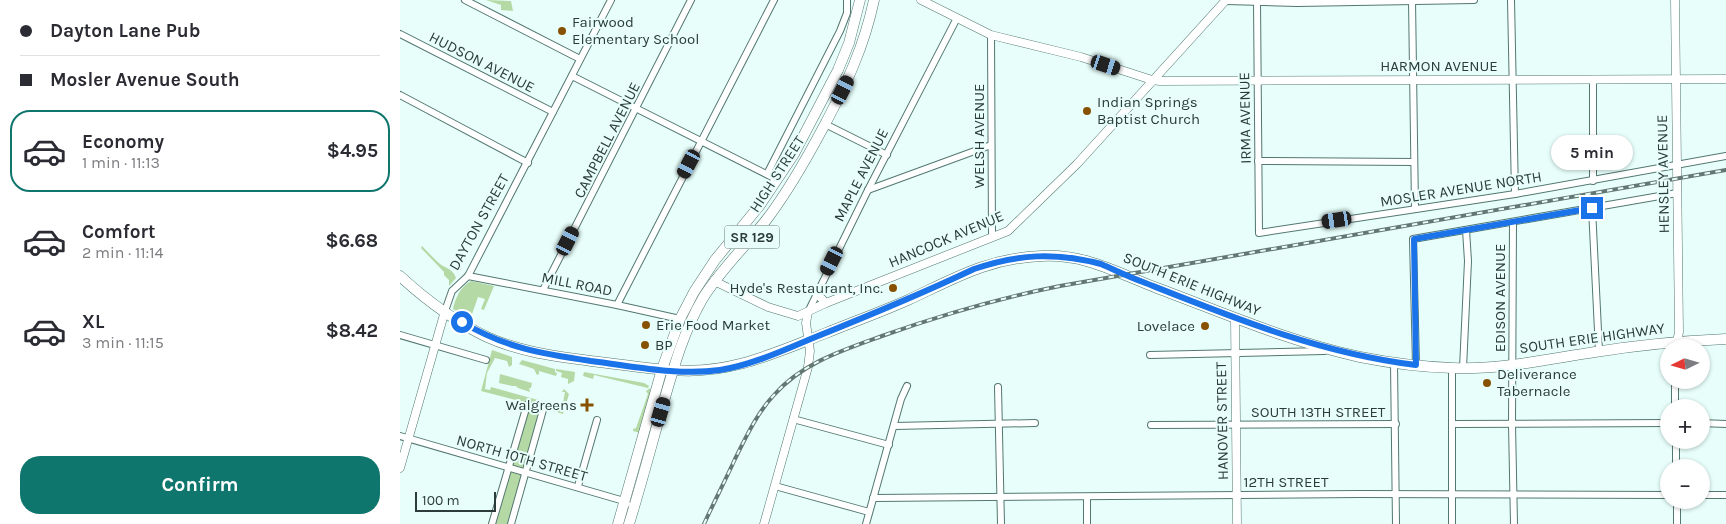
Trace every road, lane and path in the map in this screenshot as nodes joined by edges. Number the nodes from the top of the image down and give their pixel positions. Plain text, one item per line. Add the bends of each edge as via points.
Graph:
1 (465, 0) edge
2 (611, 0) edge
3 (691, 0) edge
4 (774, 0) edge
5 (847, 0) edge
6 (860, 0) edge
7 (874, 0) edge
8 (921, 0) edge
9 (1226, 0) edge
10 (1412, 0) edge
11 (1474, 0) edge
12 (1511, 0) edge
13 (1675, 0) edge
14 (1257, 2) junction
15 (957, 18) junction
16 (400, 34) edge
17 (991, 35) junction
18 (580, 59) junction
19 (572, 76) junction
20 (1726, 79) edge
21 (1152, 80) junction
22 (1413, 80) junction
23 (1512, 80) junction
24 (1593, 80) junction
25 (1676, 80) junction
26 (1257, 81) junction
27 (400, 96) edge
28 (637, 108) junction
29 (553, 112) junction
30 (825, 124) junction
31 (701, 141) junction
32 (991, 145) junction
33 (887, 155) junction
34 (1726, 156) edge
35 (1258, 161) junction
36 (1414, 162) junction
37 (528, 163) junction
38 (1677, 165) junction
39 (766, 174) junction
40 (778, 180) junction
41 (1593, 181) junction
42 (868, 190) junction
43 (1677, 193) junction
44 (1515, 194) junction
45 (1415, 208) junction
46 (1592, 208) junction
47 (1513, 222) junction
48 (1466, 230) junction
49 (1259, 233) joint
50 (992, 237) junction
51 (400, 276) edge
52 (468, 276) junction
53 (714, 281) junction
54 (543, 290) junction
55 (816, 293) junction
56 (826, 302) junction
57 (617, 305) junction
58 (444, 312) junction
59 (808, 312) junction
60 (1235, 318) junction
61 (680, 319) junction
62 (400, 335) edge
63 (1677, 339) edge
64 (1726, 339) edge
65 (808, 340) junction
66 (1710, 341) edge
67 (436, 345) junction
68 (1660, 346) edge
69 (1335, 351) junction
70 (1599, 351) junction
71 (1235, 354) junction
72 (1150, 355) dead end
73 (486, 360) dead end
74 (1394, 362) junction
75 (1512, 364) junction
76 (1416, 365) junction
77 (1452, 368) junction
78 (1463, 368) junction
79 (668, 370) junction
80 (907, 386) dead end
81 (998, 387) dead end
82 (597, 420) dead end
83 (793, 420) junction
84 (1035, 423) dead end
85 (1660, 423) edge
86 (1710, 423) edge
87 (1000, 424) junction
88 (1396, 424) junction
89 (1453, 424) junction
90 (1512, 424) junction
91 (1726, 424) edge
92 (1151, 425) dead end
93 (1236, 425) junction
94 (894, 426) junction
95 (400, 436) edge
96 (408, 438) junction
97 (889, 445) junction
98 (400, 468) edge
99 (509, 468) junction
100 (525, 472) junction
101 (578, 486) junction
102 (776, 486) junction
103 (1396, 494) junction
104 (1237, 495) junction
105 (1452, 495) junction
106 (1514, 495) junction
107 (1660, 495) edge
108 (1710, 495) edge
109 (1726, 495) edge
110 (1000, 496) junction
111 (1087, 497) junction
112 (873, 498) junction
113 (624, 501) junction
114 (1677, 509) edge
115 (634, 510) junction
116 (869, 512) junction
117 (492, 524) edge
118 (511, 524) edge
119 (618, 524) edge
120 (629, 524) edge
121 (764, 524) edge
122 (866, 524) edge
123 (1001, 524) edge
124 (1087, 524) edge
125 (1237, 524) edge
126 (1396, 524) edge
127 (1452, 524) edge
128 (1514, 524) edge
129 (1677, 524) edge

1 - 18 street
2 - 18 street, DAYTON STREET
3 - 28 street, CAMPBELL AVENUE
4 - 31 street
5 - 39 street, HIGH STREET via 847,12 840,31
6 - 40 main road, HIGH STREET / SR 129 via 838,70
7 - 30 main road, HIGH STREET / SR 129 via 863,45
8 - 15 street, HARMON AVENUE
9 - 14 street
9 - 21 street, HANCOCK AVENUE
10 - 11 street
10 - 14 street
10 - 22 street
12 - 23 street
13 - 25 street, HENSLEY AVENUE
14 - 26 street, IRMA AVENUE
15 - 17 street, HARMON AVENUE
15 - 33 street, MAPLE AVENUE
16 - 29 street, HUDSON AVENUE
17 - 21 street, HARMON AVENUE
17 - 32 street, WELSH AVENUE
18 - 19 street, DAYTON STREET
19 - 28 street
19 - 29 street, DAYTON STREET
20 - 25 street, HARMON AVENUE
21 - 26 street, HARMON AVENUE
21 - 50 street, HANCOCK AVENUE via 1070,170 1008,231
22 - 23 street, HARMON AVENUE
22 - 26 street, HARMON AVENUE
22 - 36 street
23 - 24 street, HARMON AVENUE
23 - 44 street
24 - 25 street, HARMON AVENUE
24 - 41 street
25 - 38 street, HENSLEY AVENUE
26 - 35 street, IRMA AVENUE
27 - 37 street
28 - 31 street
28 - 54 street, CAMPBELL AVENUE
29 - 37 street, DAYTON STREET
30 - 33 street
30 - 53 main road, HIGH STREET / SR 129 via 777,206
31 - 39 street
31 - 57 street
32 - 42 street
32 - 50 street, WELSH AVENUE
33 - 42 street, MAPLE AVENUE
34 - 38 street, MOSLER AVENUE NORTH
35 - 36 street
35 - 49 street, IRMA AVENUE
36 - 45 street
37 - 52 street, DAYTON STREET
38 - 41 street, MOSLER AVENUE NORTH
38 - 43 street, HENSLEY AVENUE
39 - 40 street
40 - 61 main road, HIGH STREET / SR 129 via 715,260
41 - 44 street, MOSLER AVENUE NORTH
42 - 55 street, MAPLE AVENUE
43 - 46 street
43 - 63 street, HENSLEY AVENUE
44 - 45 street, MOSLER AVENUE NORTH
45 - 49 street, MOSLER AVENUE NORTH
46 - 47 street
46 - 70 street
47 - 48 street
47 - 75 street, EDISON AVENUE
48 - 76 street via 1414,239
48 - 78 street via 1468,261
50 - 56 street, HANCOCK AVENUE
51 - 58 main road, SOUTH ERIE HIGHWAY
52 - 54 street, MILL ROAD
52 - 58 street, DAYTON STREET via 452,291
53 - 59 street, HANCOCK AVENUE via 793,316
53 - 79 main road, HIGH STREET / SR 129
54 - 57 street, MILL ROAD
55 - 56 street
55 - 59 street, MAPLE AVENUE
56 - 59 street, HANCOCK AVENUE
57 - 61 street, MILL ROAD
58 - 67 street, DAYTON STREET
58 - 79 main road, SOUTH ERIE HIGHWAY via 487,336 528,350
59 - 65 street, MAPLE AVENUE
60 - 65 main road, SOUTH ERIE HIGHWAY via 1101,264 1072,257 1031,257 974,269 897,305
60 - 69 main road, SOUTH ERIE HIGHWAY
60 - 71 street, HANOVER STREET
61 - 79 main road, HIGH STREET / SR 129
62 - 67 street
64 - 66 main road, SOUTH ERIE HIGHWAY
65 - 79 main road, SOUTH ERIE HIGHWAY via 731,367 701,371
65 - 83 street, MAPLE AVENUE via 808,367
67 - 73 street
67 - 96 street, DAYTON STREET
68 - 70 main road, SOUTH ERIE HIGHWAY
69 - 71 street
69 - 74 main road, SOUTH ERIE HIGHWAY
70 - 75 main road, SOUTH ERIE HIGHWAY
71 - 72 street
71 - 93 street, HANOVER STREET
74 - 76 main road, SOUTH ERIE HIGHWAY
74 - 88 street
75 - 78 main road, SOUTH ERIE HIGHWAY
75 - 90 street, EDISON AVENUE
76 - 77 main road, SOUTH ERIE HIGHWAY
77 - 78 main road, SOUTH ERIE HIGHWAY
77 - 89 street
79 - 113 main road, HIGH STREET / SR 129
79 - 115 main road, HIGH STREET / SR 129
80 - 94 street
81 - 87 street
82 - 101 street
83 - 97 street
83 - 102 street, MAPLE AVENUE
84 - 87 street
85 - 90 street
86 - 91 street
87 - 94 street
87 - 110 street
88 - 93 street, SOUTH 13TH STREET
88 - 103 street
89 - 90 street
89 - 105 street
90 - 106 street, EDISON AVENUE
92 - 93 street, SOUTH 13TH STREET
93 - 104 street, HANOVER STREET
94 - 97 street
95 - 96 street, NORTH 10TH STREET
96 - 98 street, DAYTON STREET
96 - 99 street, NORTH 10TH STREET
97 - 112 street
99 - 100 street, NORTH 10TH STREET
99 - 100 street via 527,405 543,410
99 - 117 street
100 - 101 street, NORTH 10TH STREET
100 - 118 street
101 - 113 street, NORTH 10TH STREET
102 - 116 street
102 - 121 street, MAPLE AVENUE
103 - 104 street, 12TH STREET
103 - 105 street, 12TH STREET
103 - 126 street
104 - 111 street, 12TH STREET
104 - 125 street, HANOVER STREET
105 - 106 street, 12TH STREET
105 - 127 street
106 - 107 street, 12TH STREET
106 - 128 street, EDISON AVENUE
108 - 109 street
110 - 111 street, 12TH STREET
110 - 112 street, 12TH STREET
110 - 123 street
111 - 124 street
112 - 116 street
113 - 115 street, NORTH 10TH STREET
113 - 119 main road, HIGH STREET / SR 129
114 - 129 street
115 - 120 main road, HIGH STREET / SR 129
116 - 122 street

